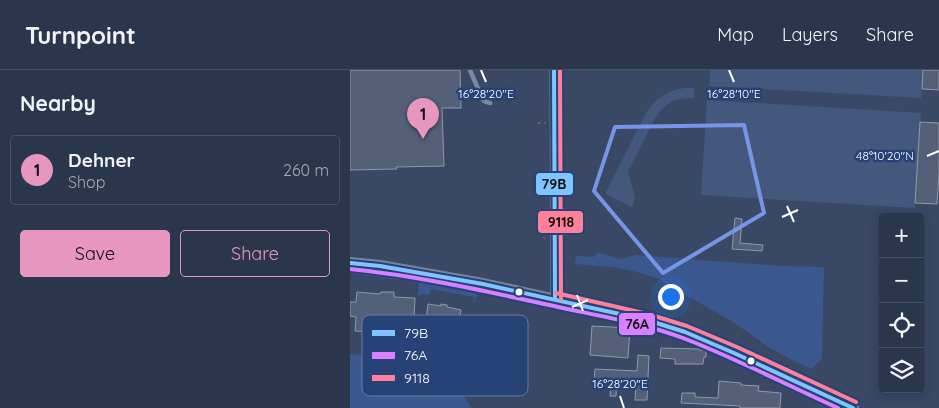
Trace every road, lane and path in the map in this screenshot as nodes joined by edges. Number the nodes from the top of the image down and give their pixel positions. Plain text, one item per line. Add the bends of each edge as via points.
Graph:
1 (470, 70) edge
2 (554, 70) edge
3 (490, 104) dead end
4 (538, 123) dead end
5 (546, 123) dead end
6 (539, 232) dead end
7 (548, 242) dead end
8 (350, 263) edge
9 (555, 299) junction
10 (853, 408) edge

1 - 3 lane via 482,98
2 - 9 street
4 - 5 path
6 - 7 path
8 - 9 street via 425,273
9 - 10 street via 685,332

